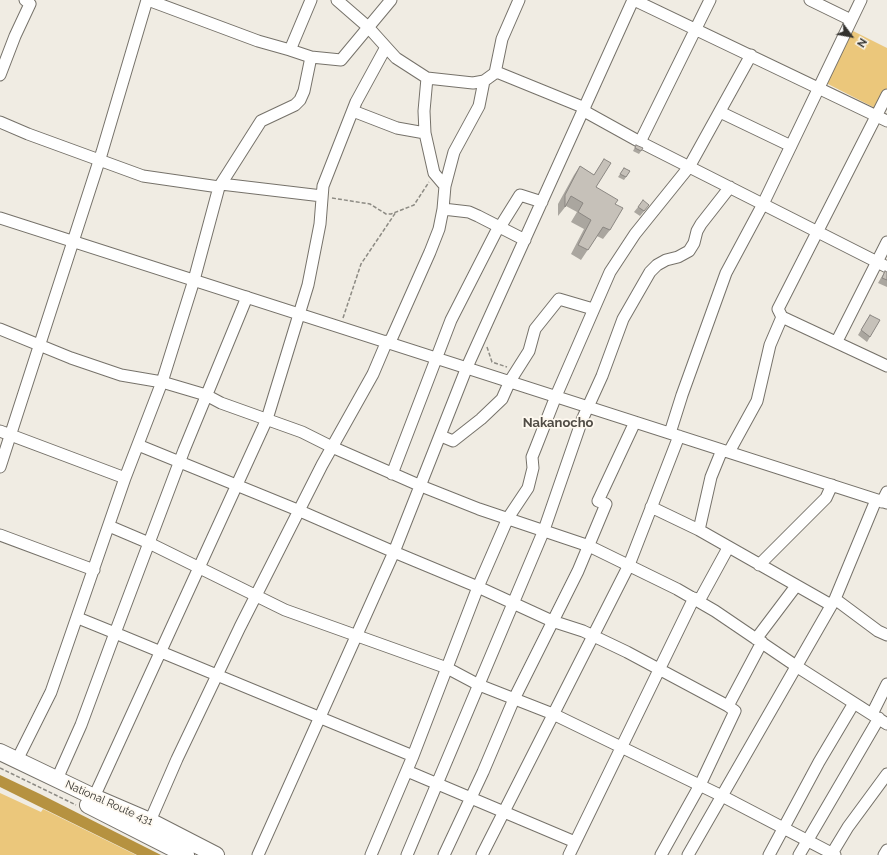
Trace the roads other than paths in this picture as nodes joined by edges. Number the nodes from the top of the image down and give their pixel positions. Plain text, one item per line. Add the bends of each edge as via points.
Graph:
1 (24, 0) edge
2 (147, 0) edge
3 (311, 0) edge
4 (337, 0) edge
5 (391, 0) edge
6 (519, 0) edge
7 (634, 0) edge
8 (710, 0) edge
9 (810, 0) edge
10 (861, 0) edge
11 (851, 20) junction
12 (368, 27) junction
13 (695, 30) junction
14 (386, 47) junction
15 (290, 50) junction
16 (751, 56) junction
17 (311, 57) junction
18 (495, 73) junction
19 (0, 75) edge
20 (428, 78) junction
21 (484, 81) junction
22 (818, 88) junction
23 (887, 95) edge
24 (584, 109) junction
25 (353, 111) junction
26 (720, 112) junction
27 (876, 116) junction
28 (887, 121) edge
29 (0, 122) edge
30 (425, 133) junction
31 (640, 142) junction
32 (791, 146) junction
33 (99, 159) junction
34 (689, 167) junction
35 (220, 186) junction
36 (445, 186) junction
37 (730, 187) junction
38 (322, 196) junction
39 (542, 202) junction
40 (763, 204) junction
41 (443, 209) junction
42 (0, 218) edge
43 (499, 226) junction
44 (818, 233) junction
45 (525, 240) junction
46 (73, 241) junction
47 (887, 242) edge
48 (882, 264) edge
49 (194, 280) junction
50 (247, 297) junction
51 (593, 309) junction
52 (298, 313) junction
53 (782, 317) junction
54 (0, 329) edge
55 (837, 341) junction
56 (389, 342) junction
57 (40, 345) junction
58 (436, 357) junction
59 (887, 366) edge
60 (467, 367) junction
61 (510, 381) junction
62 (162, 382) junction
63 (206, 395) junction
64 (556, 396) junction
65 (587, 406) junction
66 (267, 419) junction
67 (635, 422) junction
68 (5, 433) edge
69 (674, 434) junction
70 (441, 436) junction
71 (138, 445) junction
72 (332, 448) junction
73 (725, 451) junction
74 (180, 462) junction
75 (0, 466) edge
76 (392, 474) junction
77 (125, 478) junction
78 (237, 484) junction
79 (832, 485) junction
80 (421, 486) junction
81 (883, 499) edge
82 (651, 507) junction
83 (300, 511) junction
84 (508, 518) junction
85 (109, 526) junction
86 (544, 530) junction
87 (699, 530) junction
88 (0, 535) edge
89 (149, 543) junction
90 (589, 546) junction
91 (728, 548) junction
92 (394, 552) junction
93 (629, 565) junction
94 (759, 565) junction
95 (200, 568) junction
96 (94, 570) junction
97 (796, 586) junction
98 (478, 587) junction
99 (257, 596) junction
100 (697, 600) junction
101 (833, 602) junction
102 (513, 603) junction
103 (78, 618) junction
104 (552, 621) junction
105 (115, 633) junction
106 (887, 634) edge
107 (357, 635) junction
108 (594, 636) junction
109 (759, 641) junction
110 (161, 652) junction
111 (796, 666) junction
112 (447, 668) junction
113 (660, 670) junction
114 (217, 676) junction
115 (887, 684) edge
116 (479, 685) junction
117 (514, 699) junction
118 (854, 703) junction
119 (728, 706) junction
120 (553, 714) junction
121 (320, 718) junction
122 (880, 719) edge
123 (622, 747) junction
124 (0, 752) edge
125 (413, 756) junction
126 (18, 760) junction
127 (0, 762) edge
128 (407, 770) junction
129 (887, 774) edge
130 (57, 779) junction
131 (437, 784) junction
132 (700, 785) junction
133 (722, 796) junction
134 (94, 797) junction
135 (471, 798) junction
136 (504, 812) junction
137 (150, 821) junction
138 (785, 828) junction
139 (808, 841) junction
140 (575, 842) junction
141 (887, 850) edge
142 (832, 854) edge
143 (186, 855) edge
144 (216, 855) edge
145 (258, 855) edge
146 (371, 855) edge
147 (407, 855) edge
148 (444, 855) edge
149 (482, 855) edge
150 (569, 855) edge
151 (661, 855) edge
152 (688, 855) edge
153 (769, 855) edge
154 (800, 855) edge
155 (884, 855) edge

1 - 19 street via 30,4
2 - 15 street via 258,41
2 - 33 street
3 - 15 street
4 - 12 street
5 - 12 street
6 - 18 street via 502,38
7 - 13 street
7 - 24 street
8 - 13 street
9 - 11 street
10 - 11 street
11 - 22 street
12 - 14 street
12 - 17 street via 341,60
13 - 16 street
13 - 31 street
14 - 20 street via 396,58
14 - 25 street
15 - 17 street
16 - 22 street
16 - 26 street
17 - 35 street via 300,100 295,105 261,121
18 - 21 street
18 - 24 street via 525,82
20 - 21 street via 465,82
20 - 30 street via 424,111
21 - 36 street via 478,106 454,152
22 - 27 street
22 - 32 street
23 - 27 street
24 - 31 street
24 - 39 street
25 - 30 street via 397,128
25 - 38 street via 322,186
26 - 32 street
26 - 34 street
27 - 28 street
27 - 44 street
29 - 33 street
30 - 36 street via 434,173
31 - 34 street
32 - 40 street
33 - 35 street via 152,178
33 - 46 street
34 - 37 street
34 - 51 street via 635,234 610,272
35 - 38 street
35 - 49 street
36 - 41 street
37 - 40 street
37 - 65 street via 701,224 689,251 666,260 650,272 623,319 602,376
38 - 52 street via 315,251 308,285
39 - 43 street via 520,196
39 - 45 street
40 - 44 street
40 - 69 street via 726,273 682,395
41 - 43 street via 469,212
41 - 56 street via 430,252
42 - 46 street
43 - 45 street
43 - 58 street via 451,320
44 - 48 street
44 - 53 street via 778,309
45 - 60 street
46 - 49 street
46 - 57 street
47 - 48 street
48 - 55 street
49 - 50 street
49 - 62 street
50 - 52 street
50 - 63 street
51 - 61 street via 559,299 535,329 525,360
51 - 64 street
52 - 56 street
52 - 66 street
53 - 55 street
53 - 73 street via 770,345 757,401
54 - 57 street
55 - 59 street
56 - 58 street
56 - 72 street
57 - 62 street via 121,375
57 - 68 street
58 - 60 street
58 - 76 street
60 - 61 street
60 - 70 street
61 - 64 street
61 - 70 street via 502,399 481,419 453,441
62 - 63 street
62 - 71 street
63 - 66 street
63 - 74 street
64 - 65 street
64 - 84 street via 532,457 533,468 528,488
65 - 67 street
65 - 86 street
66 - 72 street via 302,432
66 - 78 street
67 - 69 street
67 - 90 street via 598,500 606,504
68 - 75 street
68 - 77 street
69 - 73 street
69 - 82 street
70 - 80 street
71 - 74 street
71 - 77 street
72 - 76 street
72 - 83 street
73 - 79 street
73 - 87 street via 708,490
74 - 78 street
74 - 89 street
76 - 80 street
77 - 85 street
78 - 83 street
78 - 95 street
79 - 81 street
79 - 94 street via 826,498
80 - 84 street
80 - 92 street
81 - 101 street
82 - 87 street
82 - 93 street
83 - 92 street
83 - 99 street
84 - 86 street
84 - 98 street
85 - 89 street
85 - 96 street
86 - 90 street
86 - 102 street
87 - 91 street
88 - 96 street
89 - 95 street
89 - 105 street
90 - 93 street
90 - 104 street
91 - 94 street
91 - 100 street
92 - 98 street
92 - 107 street
93 - 100 street
93 - 108 street
94 - 97 street
95 - 99 street
95 - 110 street
96 - 103 street
97 - 101 street
97 - 109 street
98 - 102 street
98 - 112 street
99 - 107 street via 285,610
99 - 114 street
100 - 109 street
100 - 113 street
101 - 106 street via 878,631
101 - 111 street
102 - 104 street
102 - 116 street
103 - 105 street
103 - 126 street via 51,692
104 - 108 street
104 - 117 street
105 - 110 street
105 - 130 street via 81,725
107 - 112 street
107 - 121 street
108 - 113 street
108 - 120 street
109 - 111 street
109 - 119 street
110 - 114 street
110 - 134 street
111 - 118 street
111 - 133 street
112 - 116 street
112 - 125 street
113 - 119 street
113 - 123 street
114 - 121 street
114 - 137 street
115 - 122 street
116 - 117 street
116 - 131 street
117 - 120 street
117 - 135 street
118 - 122 street
118 - 138 street via 819,762
119 - 132 street via 735,712
120 - 123 street
120 - 136 street
121 - 125 street
121 - 145 street
122 - 139 street
123 - 132 street
123 - 140 street
124 - 126 highway, National Route 431
125 - 128 street
126 - 130 highway, National Route 431
127 - 143 highway, National Route 431
128 - 131 street
128 - 146 street
129 - 142 street
130 - 134 highway, National Route 431
131 - 135 street
131 - 147 street
132 - 133 street
132 - 151 street
133 - 138 street
133 - 152 street
134 - 137 highway, National Route 431
135 - 136 street
135 - 148 street
136 - 140 street
136 - 149 street
137 - 144 highway, National Route 431
138 - 139 street
138 - 153 street
139 - 142 street
139 - 154 street
140 - 150 street
141 - 155 street

